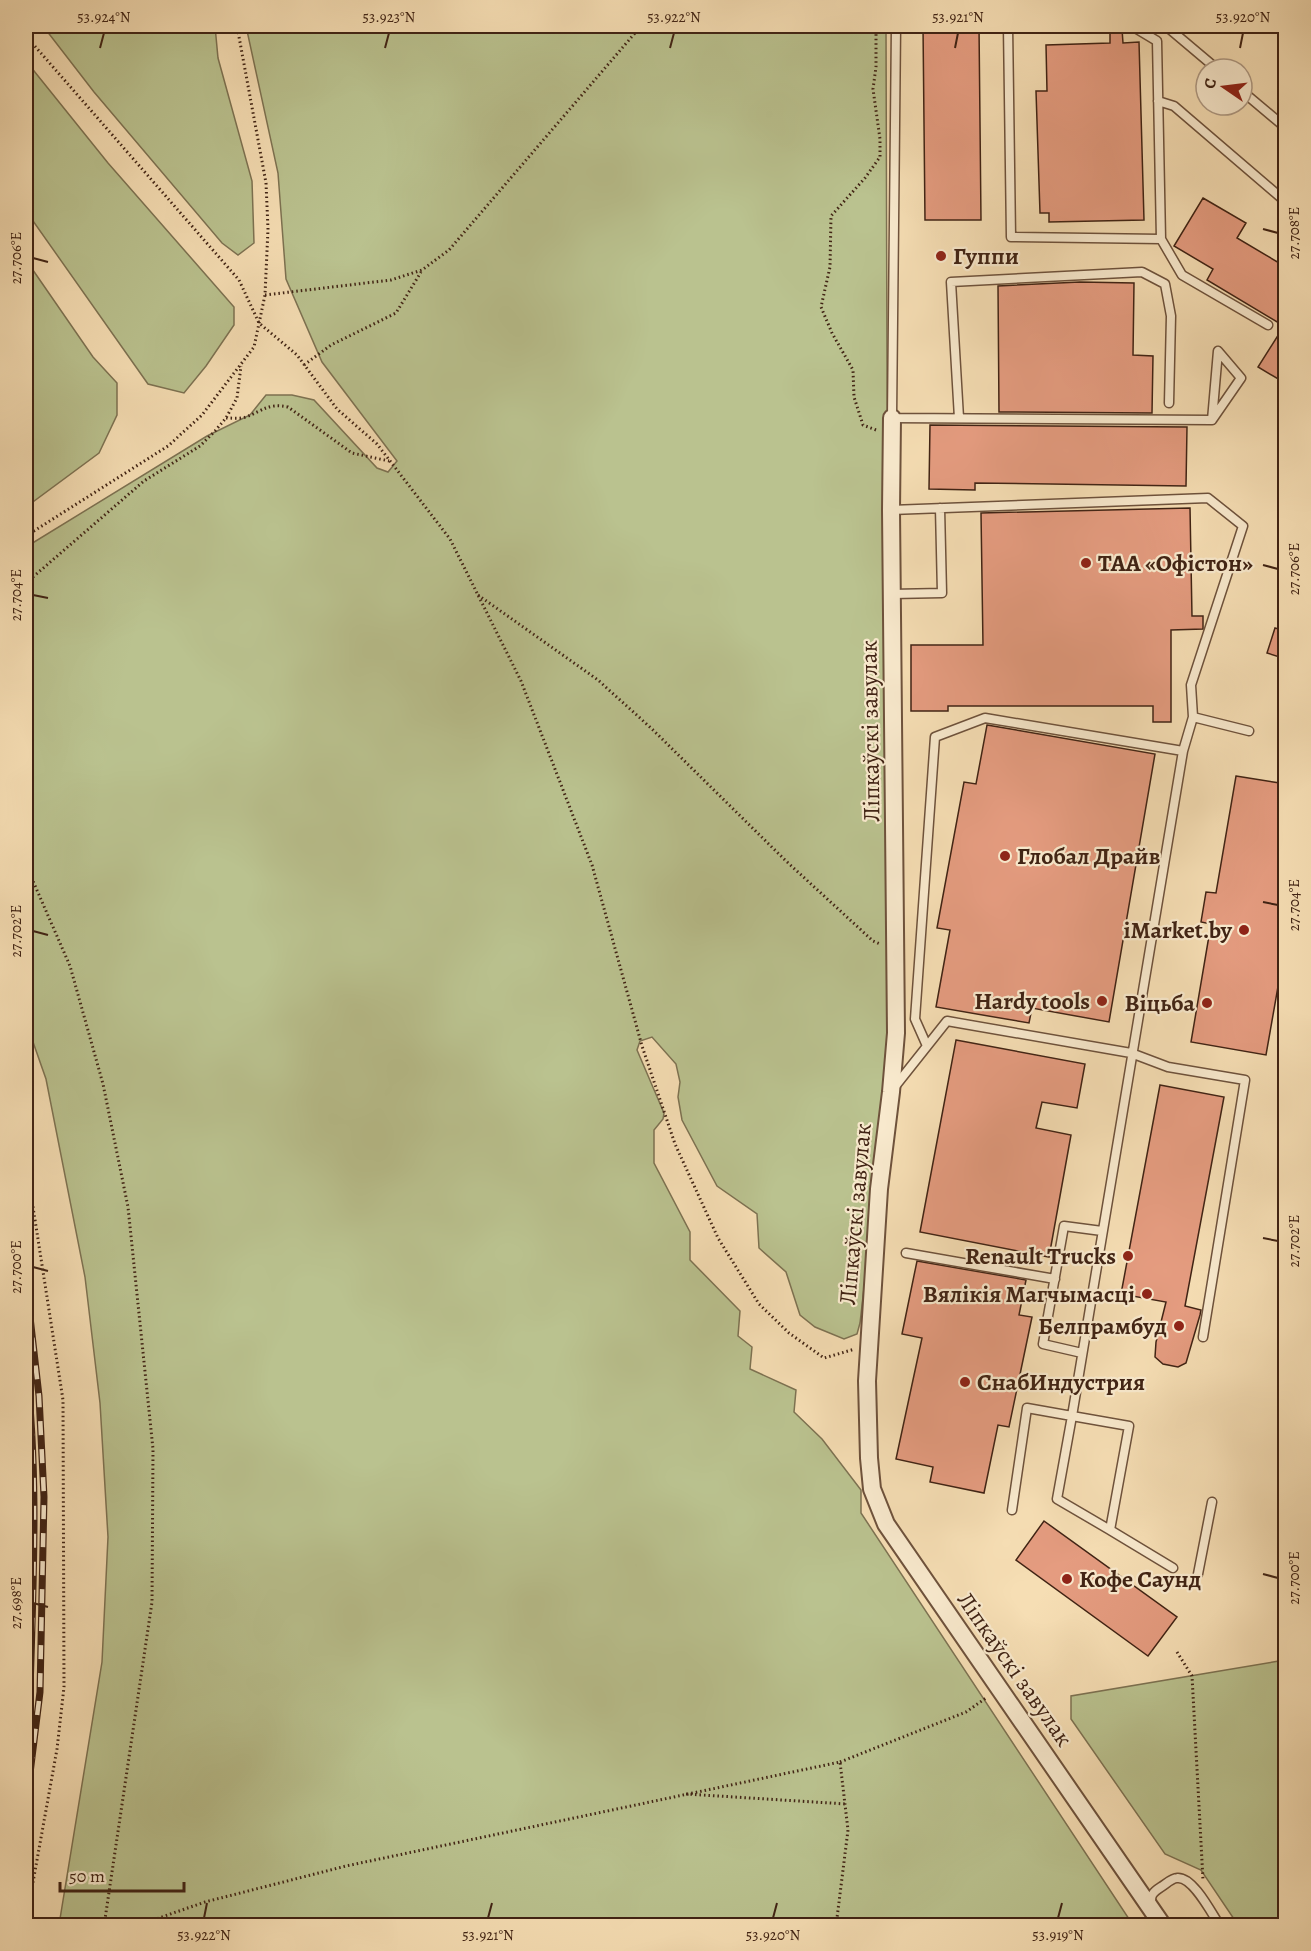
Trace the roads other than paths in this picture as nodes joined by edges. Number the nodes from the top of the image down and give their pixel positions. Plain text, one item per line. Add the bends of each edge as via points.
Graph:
1 (896, 26) edge
2 (1008, 26) edge
3 (1132, 26) edge
4 (1166, 26) edge
5 (1203, 57) edge
6 (1158, 101) junction
7 (1254, 101) edge
8 (1286, 128) edge
9 (1286, 202) edge
10 (1161, 239) junction
11 (1268, 325) dead end
12 (1169, 403) dead end
13 (892, 418) junction
14 (959, 418) junction
15 (1212, 420) junction
16 (940, 508) junction
17 (891, 510) junction
18 (892, 594) junction
19 (1193, 717) junction
20 (1249, 731) dead end
21 (1183, 751) junction
22 (927, 1047) junction
23 (1131, 1053) junction
24 (891, 1092) junction
25 (1102, 1231) junction
26 (906, 1253) dead end
27 (1055, 1279) junction
28 (1203, 1337) dead end
29 (1082, 1353) junction
30 (1072, 1416) junction
31 (1212, 1502) dead end
32 (1011, 1510) dead end
33 (1110, 1530) junction
34 (1173, 1568) dead end
35 (1198, 1574) dead end
36 (1159, 1919) edge
37 (1220, 1926) edge

1 - 13 lane
2 - 10 lane via 1011,237
3 - 6 lane via 1157,41
4 - 5 lane
6 - 9 lane via 1174,106
6 - 10 lane
7 - 8 lane
10 - 11 lane via 1182,275
12 - 14 lane via 1171,316 1165,284 1142,272 951,282
13 - 14 lane
13 - 17 street, Ліпкаўскі завулак
14 - 15 lane
15 - 15 lane via 1241,378 1218,351 1216,374
16 - 17 lane
16 - 18 lane via 942,593
16 - 19 lane via 1208,498 1243,526 1191,685
17 - 18 street, Ліпкаўскі завулак
18 - 24 street, Ліпкаўскі завулак via 896,1033
19 - 20 lane
19 - 21 lane
21 - 22 lane via 985,718 935,737 915,1018
21 - 23 lane
22 - 23 lane via 947,1021
22 - 24 lane
23 - 25 lane
23 - 28 lane via 1168,1067 1245,1080
24 - 36 street, Ліпкаўскі завулак via 879,1189 867,1381 872,1489 886,1524
25 - 27 lane via 1064,1226
25 - 29 lane
26 - 27 lane
27 - 29 lane via 1043,1344
29 - 30 lane
30 - 32 lane via 1027,1408
30 - 33 lane via 1057,1499
30 - 33 lane via 1129,1426
31 - 35 lane
33 - 34 lane
36 - 37 lane via 1151,1903 1152,1895 1177,1878 1189,1881 1203,1895

